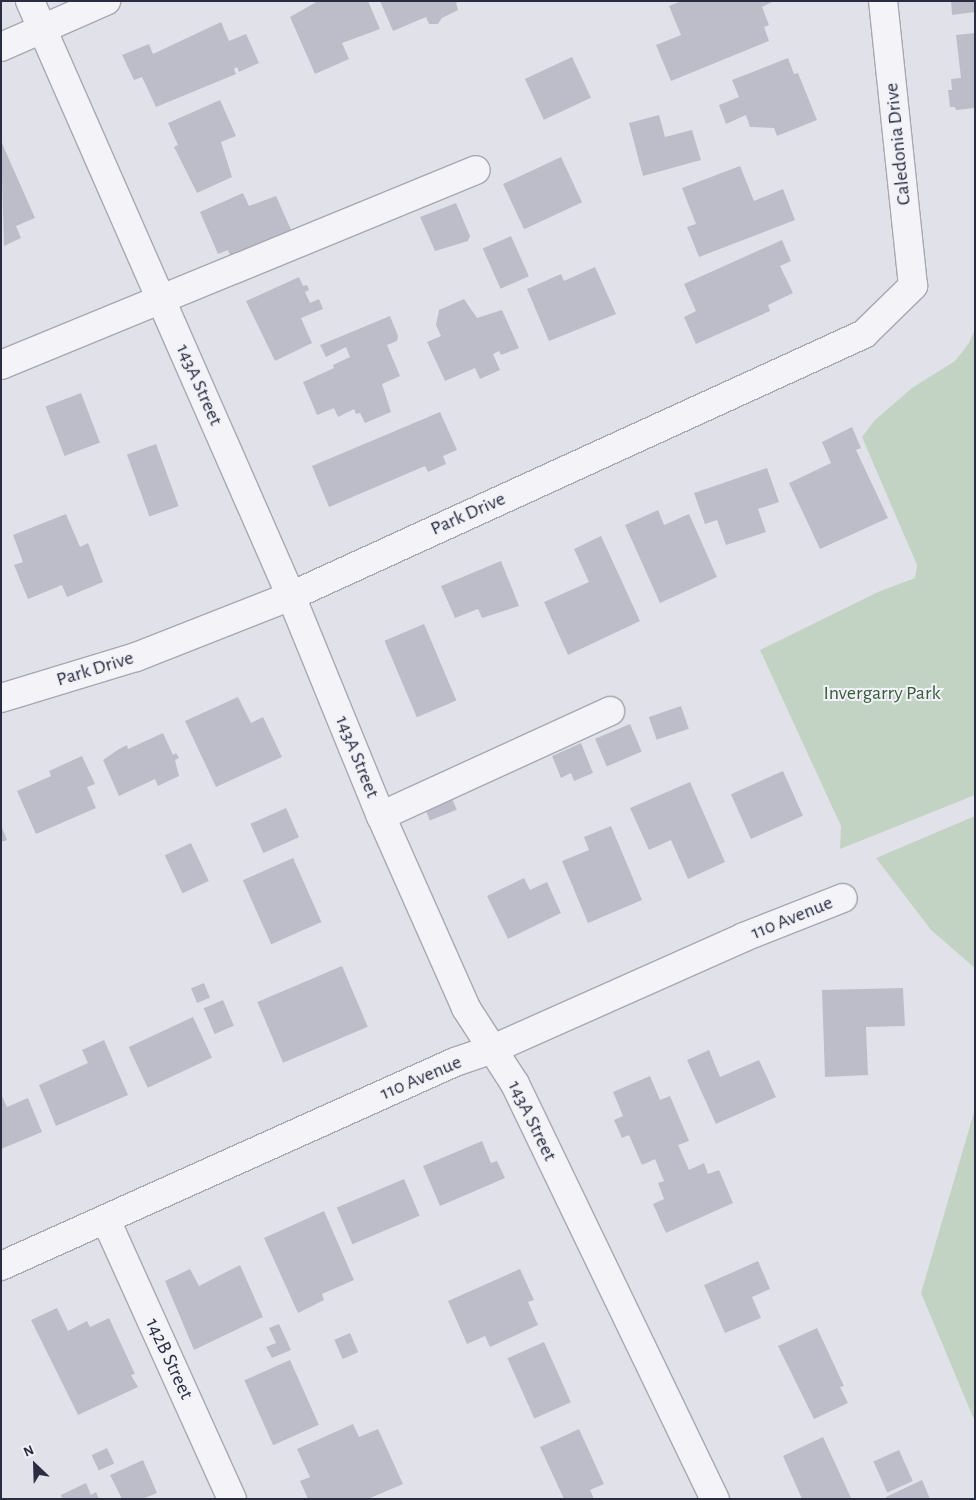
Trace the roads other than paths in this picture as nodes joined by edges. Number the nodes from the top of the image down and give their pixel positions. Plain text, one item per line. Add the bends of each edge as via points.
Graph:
1 (30, 1) edge
2 (106, 1) edge
3 (883, 1) edge
4 (41, 30) junction
5 (1, 47) edge
6 (476, 170) dead end
7 (913, 286) joint
8 (162, 302) junction
9 (1, 365) edge
10 (291, 596) junction
11 (1, 698) edge
12 (610, 711) dead end
13 (381, 816) junction
14 (843, 898) dead end
15 (493, 1049) junction
16 (106, 1220) junction
17 (1, 1266) edge
18 (232, 1499) edge
19 (715, 1499) edge

1 - 4 street, 143A Street
2 - 4 street
3 - 7 street, Caledonia Drive
4 - 5 street
4 - 8 street, 143A Street
6 - 8 street
7 - 10 street, Park Drive via 864,334
8 - 9 street
8 - 10 street, 143A Street
10 - 11 street, Park Drive via 136,657
10 - 13 street, 143A Street
12 - 13 street
13 - 15 street, 143A Street via 466,1008
14 - 15 street, 110 Avenue via 744,937
15 - 16 street, 110 Avenue via 455,1062
15 - 19 street, 143A Street via 515,1084
16 - 17 street, 110 Avenue
16 - 18 street, 142B Street

